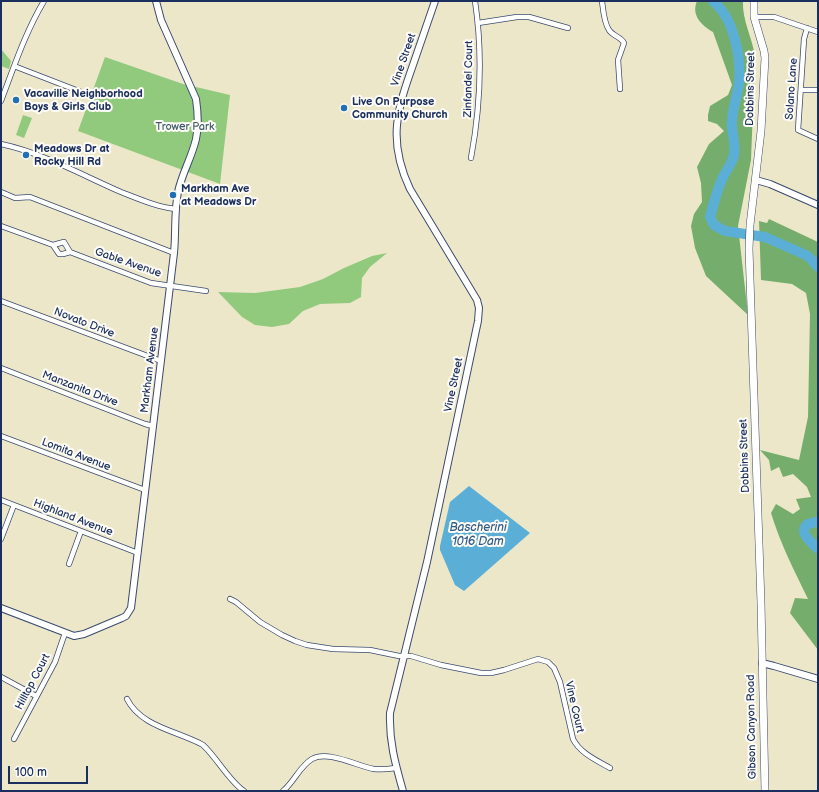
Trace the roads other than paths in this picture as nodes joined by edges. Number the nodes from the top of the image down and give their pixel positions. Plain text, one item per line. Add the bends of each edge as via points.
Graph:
1 (44, 1) edge
2 (156, 1) edge
3 (435, 1) edge
4 (475, 1) edge
5 (602, 1) edge
6 (754, 1) edge
7 (754, 17) junction
8 (478, 23) junction
9 (568, 28) dead end
10 (806, 28) junction
11 (818, 32) edge
12 (14, 66) junction
13 (620, 89) dead end
14 (801, 90) junction
15 (818, 90) edge
16 (89, 95) dead end
17 (1, 101) edge
18 (818, 138) edge
19 (1, 144) edge
20 (471, 158) dead end
21 (756, 180) junction
22 (1, 192) edge
23 (818, 205) edge
24 (176, 209) junction
25 (1, 226) edge
26 (53, 246) junction
27 (70, 252) junction
28 (174, 253) junction
29 (171, 286) junction
30 (206, 290) dead end
31 (1, 301) edge
32 (161, 361) junction
33 (1, 368) edge
34 (153, 426) junction
35 (1, 436) edge
36 (145, 490) junction
37 (1, 500) edge
38 (14, 505) junction
39 (82, 531) junction
40 (1, 539) edge
41 (138, 552) junction
42 (69, 564) dead end
43 (230, 599) dead end
44 (1, 608) edge
45 (65, 633) junction
46 (405, 656) junction
47 (762, 663) junction
48 (1, 678) edge
49 (818, 679) edge
50 (36, 696) junction
51 (127, 699) dead end
52 (14, 739) dead end
53 (396, 768) junction
54 (610, 768) dead end
55 (244, 791) edge
56 (283, 791) edge
57 (402, 791) edge
58 (765, 791) edge

1 - 12 street via 32,21
2 - 24 street, Markham Avenue via 180,66 193,90 198,110 196,140 181,179
3 - 46 street, Vine Street via 400,104 396,127 398,151 410,189 477,300 479,308
4 - 8 street, Zinfandel Court
5 - 13 street via 609,31 624,43 618,60
6 - 7 main road, Dobbins Street
7 - 10 street via 774,17
7 - 21 main road, Dobbins Street via 765,58
8 - 9 street via 529,17
8 - 20 street, Zinfandel Court via 480,91
10 - 11 street
10 - 14 street, Solano Lane
12 - 16 street
12 - 17 street
14 - 15 street
14 - 18 street, Solano Lane via 798,130
19 - 24 street via 42,157 144,201
21 - 23 street
21 - 47 main road, Dobbins Street via 749,249
22 - 28 street via 15,198 30,197
24 - 28 street, Markham Avenue
25 - 26 street, Gable Avenue
26 - 27 street, Gable Avenue via 59,254
26 - 27 street, Gable Avenue via 64,242
27 - 29 street, Gable Avenue via 151,283
28 - 29 street, Markham Avenue
29 - 30 street, Gable Avenue
29 - 32 street, Markham Avenue
31 - 32 street, Novato Drive
32 - 34 street, Markham Avenue
33 - 34 street, Manzanita Drive
34 - 36 street, Markham Avenue
35 - 36 street, Lomita Avenue
36 - 41 street, Markham Avenue
37 - 38 street, Highland Avenue
38 - 39 street, Highland Avenue
38 - 40 street
39 - 41 street, Highland Avenue
39 - 42 street
41 - 45 street, Markham Avenue via 131,608 126,616 84,634 74,636
43 - 46 street, Vine Court via 260,622 307,645 333,649 363,649
44 - 45 street, Markham Avenue
45 - 50 street, Hilltop Court via 55,662
46 - 53 street, Vine Street via 390,713 390,732
46 - 54 street, Vine Court via 481,673 504,670 538,659 548,662 554,668 560,682 575,744
47 - 49 street
47 - 58 main road, Gibson Canyon Road
48 - 50 street
50 - 52 street, Hilltop Court
51 - 55 street via 134,710 148,721 203,746
53 - 56 street via 375,769 326,756 317,757 306,764
53 - 57 street, Vine Street

